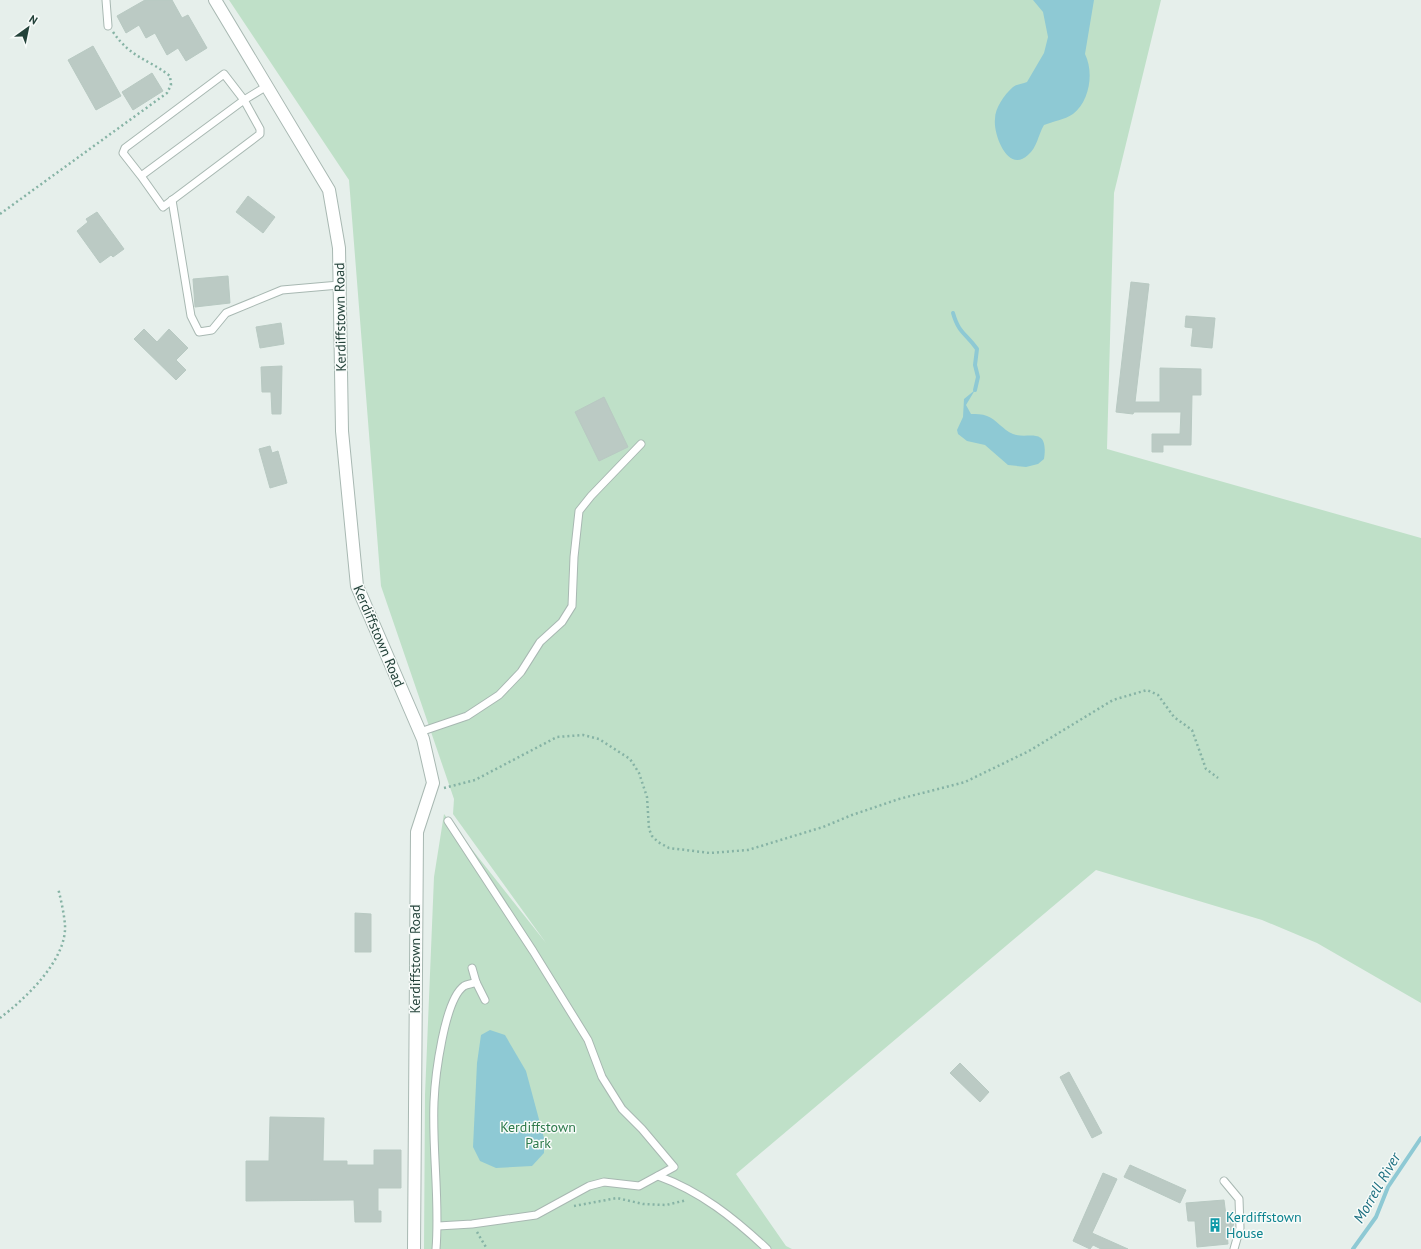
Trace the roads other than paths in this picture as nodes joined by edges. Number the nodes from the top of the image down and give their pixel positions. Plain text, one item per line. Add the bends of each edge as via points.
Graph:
1 (106, 0) edge
2 (215, 0) edge
3 (108, 26) road end
4 (267, 86) junction
5 (244, 100) junction
6 (140, 176) junction
7 (172, 200) junction
8 (340, 285) junction
9 (641, 444) dead end
10 (420, 732) junction
11 (448, 821) dead end
12 (472, 968) dead end
13 (476, 982) junction
14 (485, 1000) dead end
15 (658, 1176) junction
16 (1224, 1181) dead end
17 (438, 1226) junction
18 (414, 1249) edge
19 (436, 1249) edge
20 (767, 1249) edge
21 (1234, 1249) edge

1 - 3 lane
2 - 4 street, Kerdiffstown Road
4 - 5 lane
4 - 8 street, Kerdiffstown Road via 329,190 339,248
5 - 6 lane
5 - 6 lane via 224,74 125,148 123,154
5 - 7 lane via 260,129 260,134
6 - 7 lane via 163,207
7 - 8 lane via 191,316 198,332 212,330 226,313 282,290
8 - 10 street, Kerdiffstown Road via 342,431 357,586
9 - 10 lane via 579,511 572,606 562,622 540,642 522,672 499,695 467,716
10 - 18 street, Kerdiffstown Road via 433,783 417,832
11 - 15 lane via 588,1040 602,1076 622,1109 674,1167
12 - 13 lane
13 - 14 lane
13 - 17 lane via 464,986 452,1002 442,1041 434,1102
15 - 17 lane via 639,1186 604,1182 589,1186 536,1215
15 - 20 lane via 680,1184 698,1195 746,1230
16 - 21 lane via 1239,1198 1240,1228
17 - 19 lane

